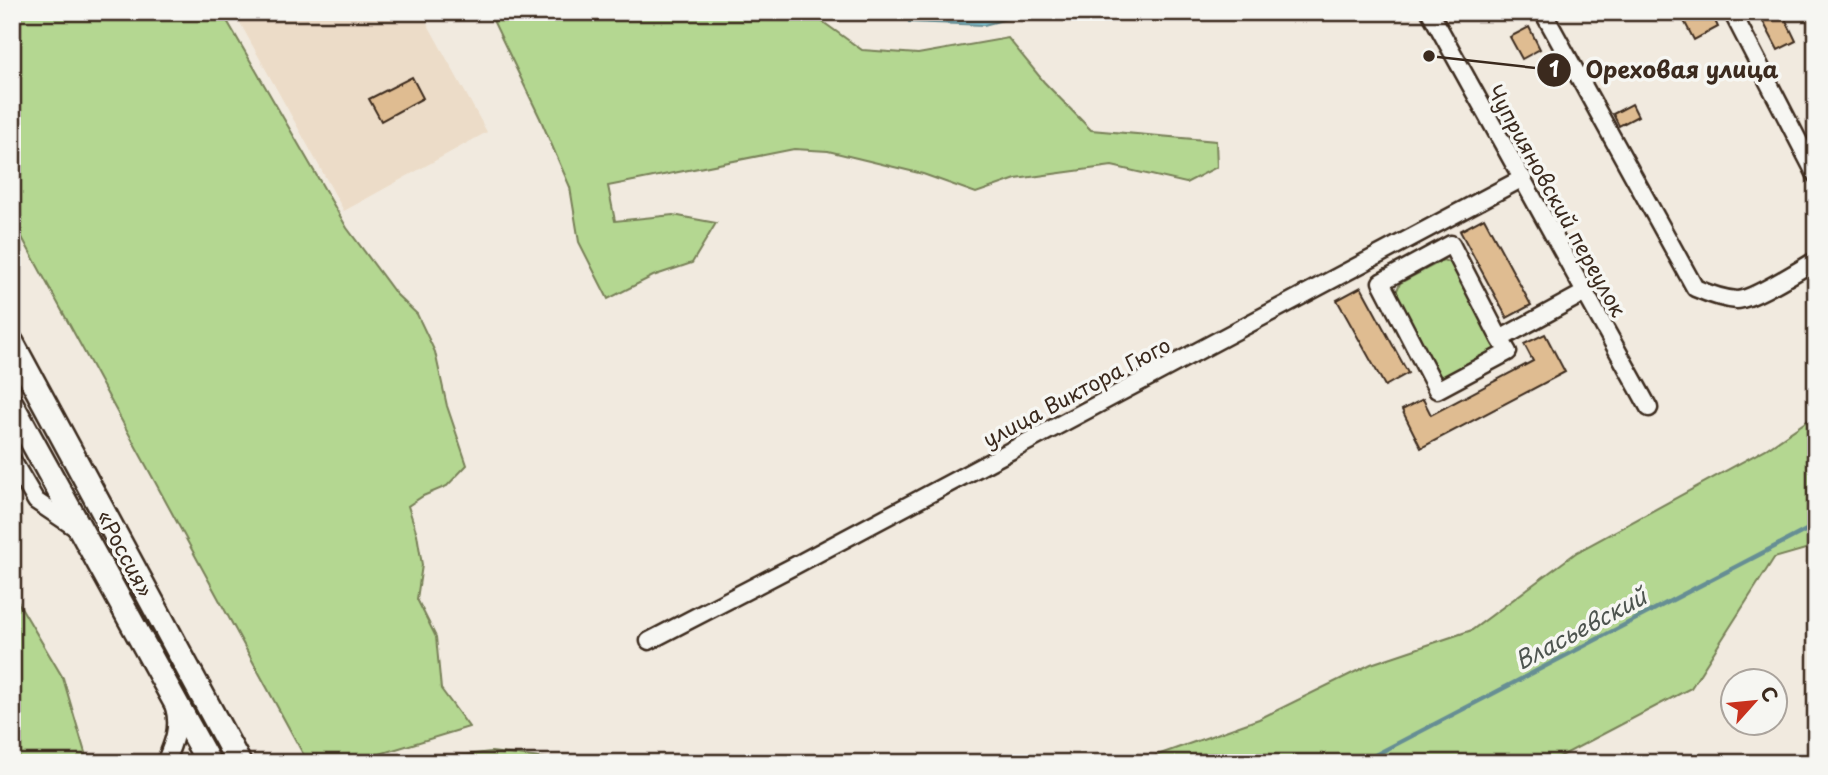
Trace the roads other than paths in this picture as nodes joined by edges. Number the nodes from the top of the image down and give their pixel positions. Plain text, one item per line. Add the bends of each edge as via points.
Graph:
1 (1430, 12) edge
2 (1543, 12) edge
3 (1732, 12) edge
4 (1816, 175) edge
5 (1523, 178) junction
6 (1816, 260) edge
7 (1584, 293) junction
8 (1500, 339) junction
9 (12, 343) edge
10 (12, 405) edge
11 (1649, 408) dead end
12 (12, 460) edge
13 (84, 533) junction
14 (649, 641) dead end
15 (167, 684) junction
16 (165, 763) edge
17 (209, 763) edge
18 (239, 763) edge

1 - 5 street, Чуприяновский переулок
2 - 6 street via 1695,288 1741,300
3 - 4 street
5 - 7 street, Чуприяновский переулок
5 - 14 street, улица Виктора Гюго
7 - 8 street
7 - 11 street, Чуприяновский переулок
8 - 8 street via 1451,244 1381,282 1437,390 1508,352
9 - 18 highway, «Россия»
10 - 13 highway, «Россия»
12 - 13 street via 36,501
13 - 15 highway, «Россия»
15 - 16 street via 177,719 175,740
15 - 17 highway, «Россия»

